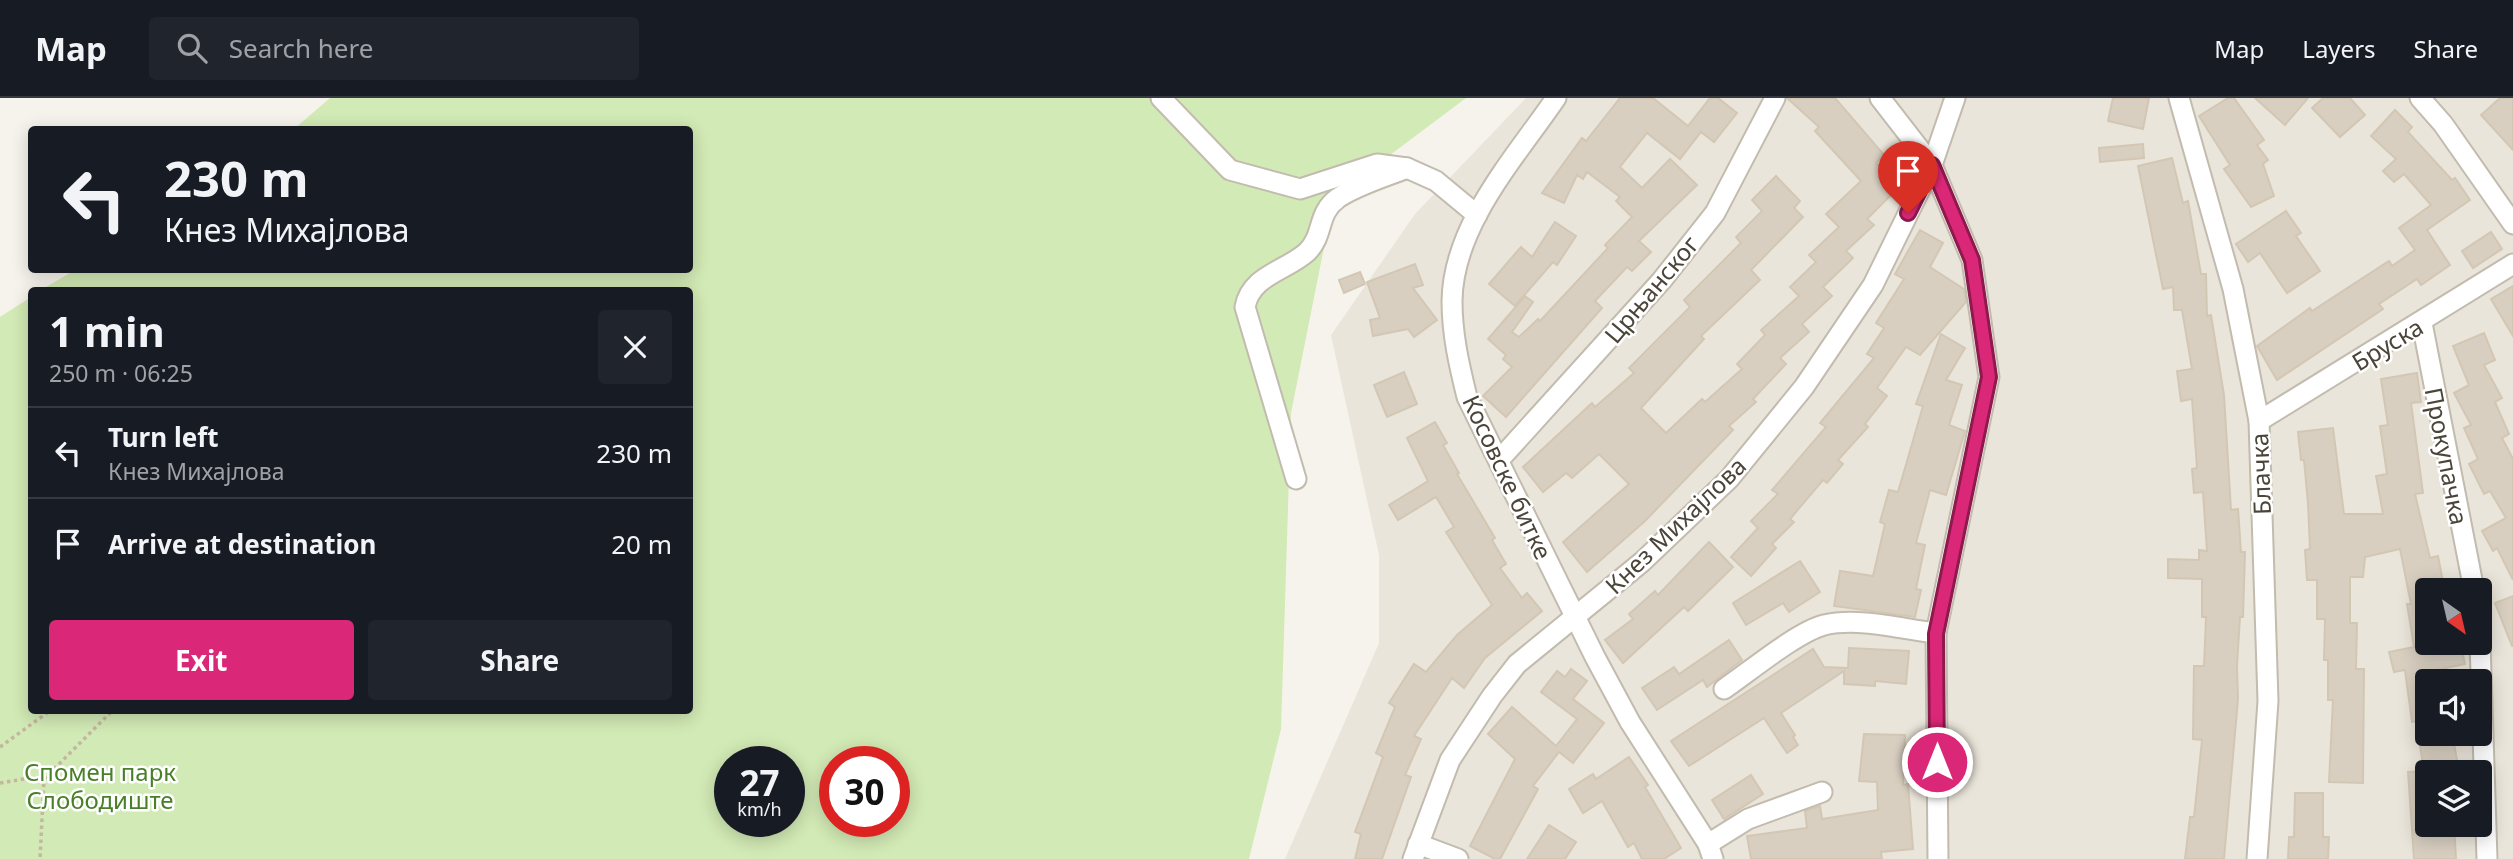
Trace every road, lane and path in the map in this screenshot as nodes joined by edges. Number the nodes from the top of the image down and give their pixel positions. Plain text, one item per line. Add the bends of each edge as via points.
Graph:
1 (1161, 98) edge
2 (1556, 98) edge
3 (1774, 98) edge
4 (1880, 98) edge
5 (1955, 98) edge
6 (2179, 98) edge
7 (2420, 98) edge
8 (1932, 165) junction
9 (1407, 168) junction
10 (1477, 215) junction
11 (2513, 225) edge
12 (2513, 264) edge
13 (2422, 323) junction
14 (2259, 421) junction
15 (1500, 459) junction
16 (1296, 479) dead end
17 (2472, 578) edge
18 (1576, 618) junction
19 (1936, 634) junction
20 (2480, 655) edge
21 (1724, 689) dead end
22 (45, 714) edge
23 (109, 714) edge
24 (0, 747) edge
25 (44, 779) junction
26 (0, 783) edge
27 (1822, 792) dead end
28 (1416, 852) edge
29 (1711, 852) edge
30 (40, 859) edge
31 (1458, 859) edge
32 (1938, 859) edge
33 (2257, 859) edge
34 (2487, 859) edge

1 - 9 street via 1230,170 1300,189 1377,164
2 - 10 street, Косовске битке
3 - 15 street, Црњанског via 1714,213 1662,280
4 - 8 street
5 - 8 street, Кнез Михајлова
6 - 14 street, Блачка via 2233,289
7 - 11 street
8 - 18 street, Кнез Михајлова via 1873,285 1804,387 1729,479
8 - 19 street via 1972,260 1989,377
9 - 10 street via 1436,181
9 - 16 street via 1340,196 1324,210 1316,242 1305,254 1265,277 1247,295 1245,307
10 - 15 street, Косовске битке via 1460,255 1452,299 1456,352 1468,397
12 - 13 street, Бруска
13 - 14 street, Бруска
13 - 17 street, Прокупачка
14 - 33 street, Блачка via 2268,701
15 - 18 street, Косовске битке
18 - 28 street, Кнез Михајлова via 1517,664 1484,707 1450,760
18 - 29 street, Косовске битке via 1630,722
19 - 21 street via 1854,623 1823,625
19 - 32 street
20 - 34 street
22 - 24 path
23 - 25 path
25 - 26 path
25 - 30 path
27 - 29 street, Косовске битке via 1748,819
28 - 31 street

